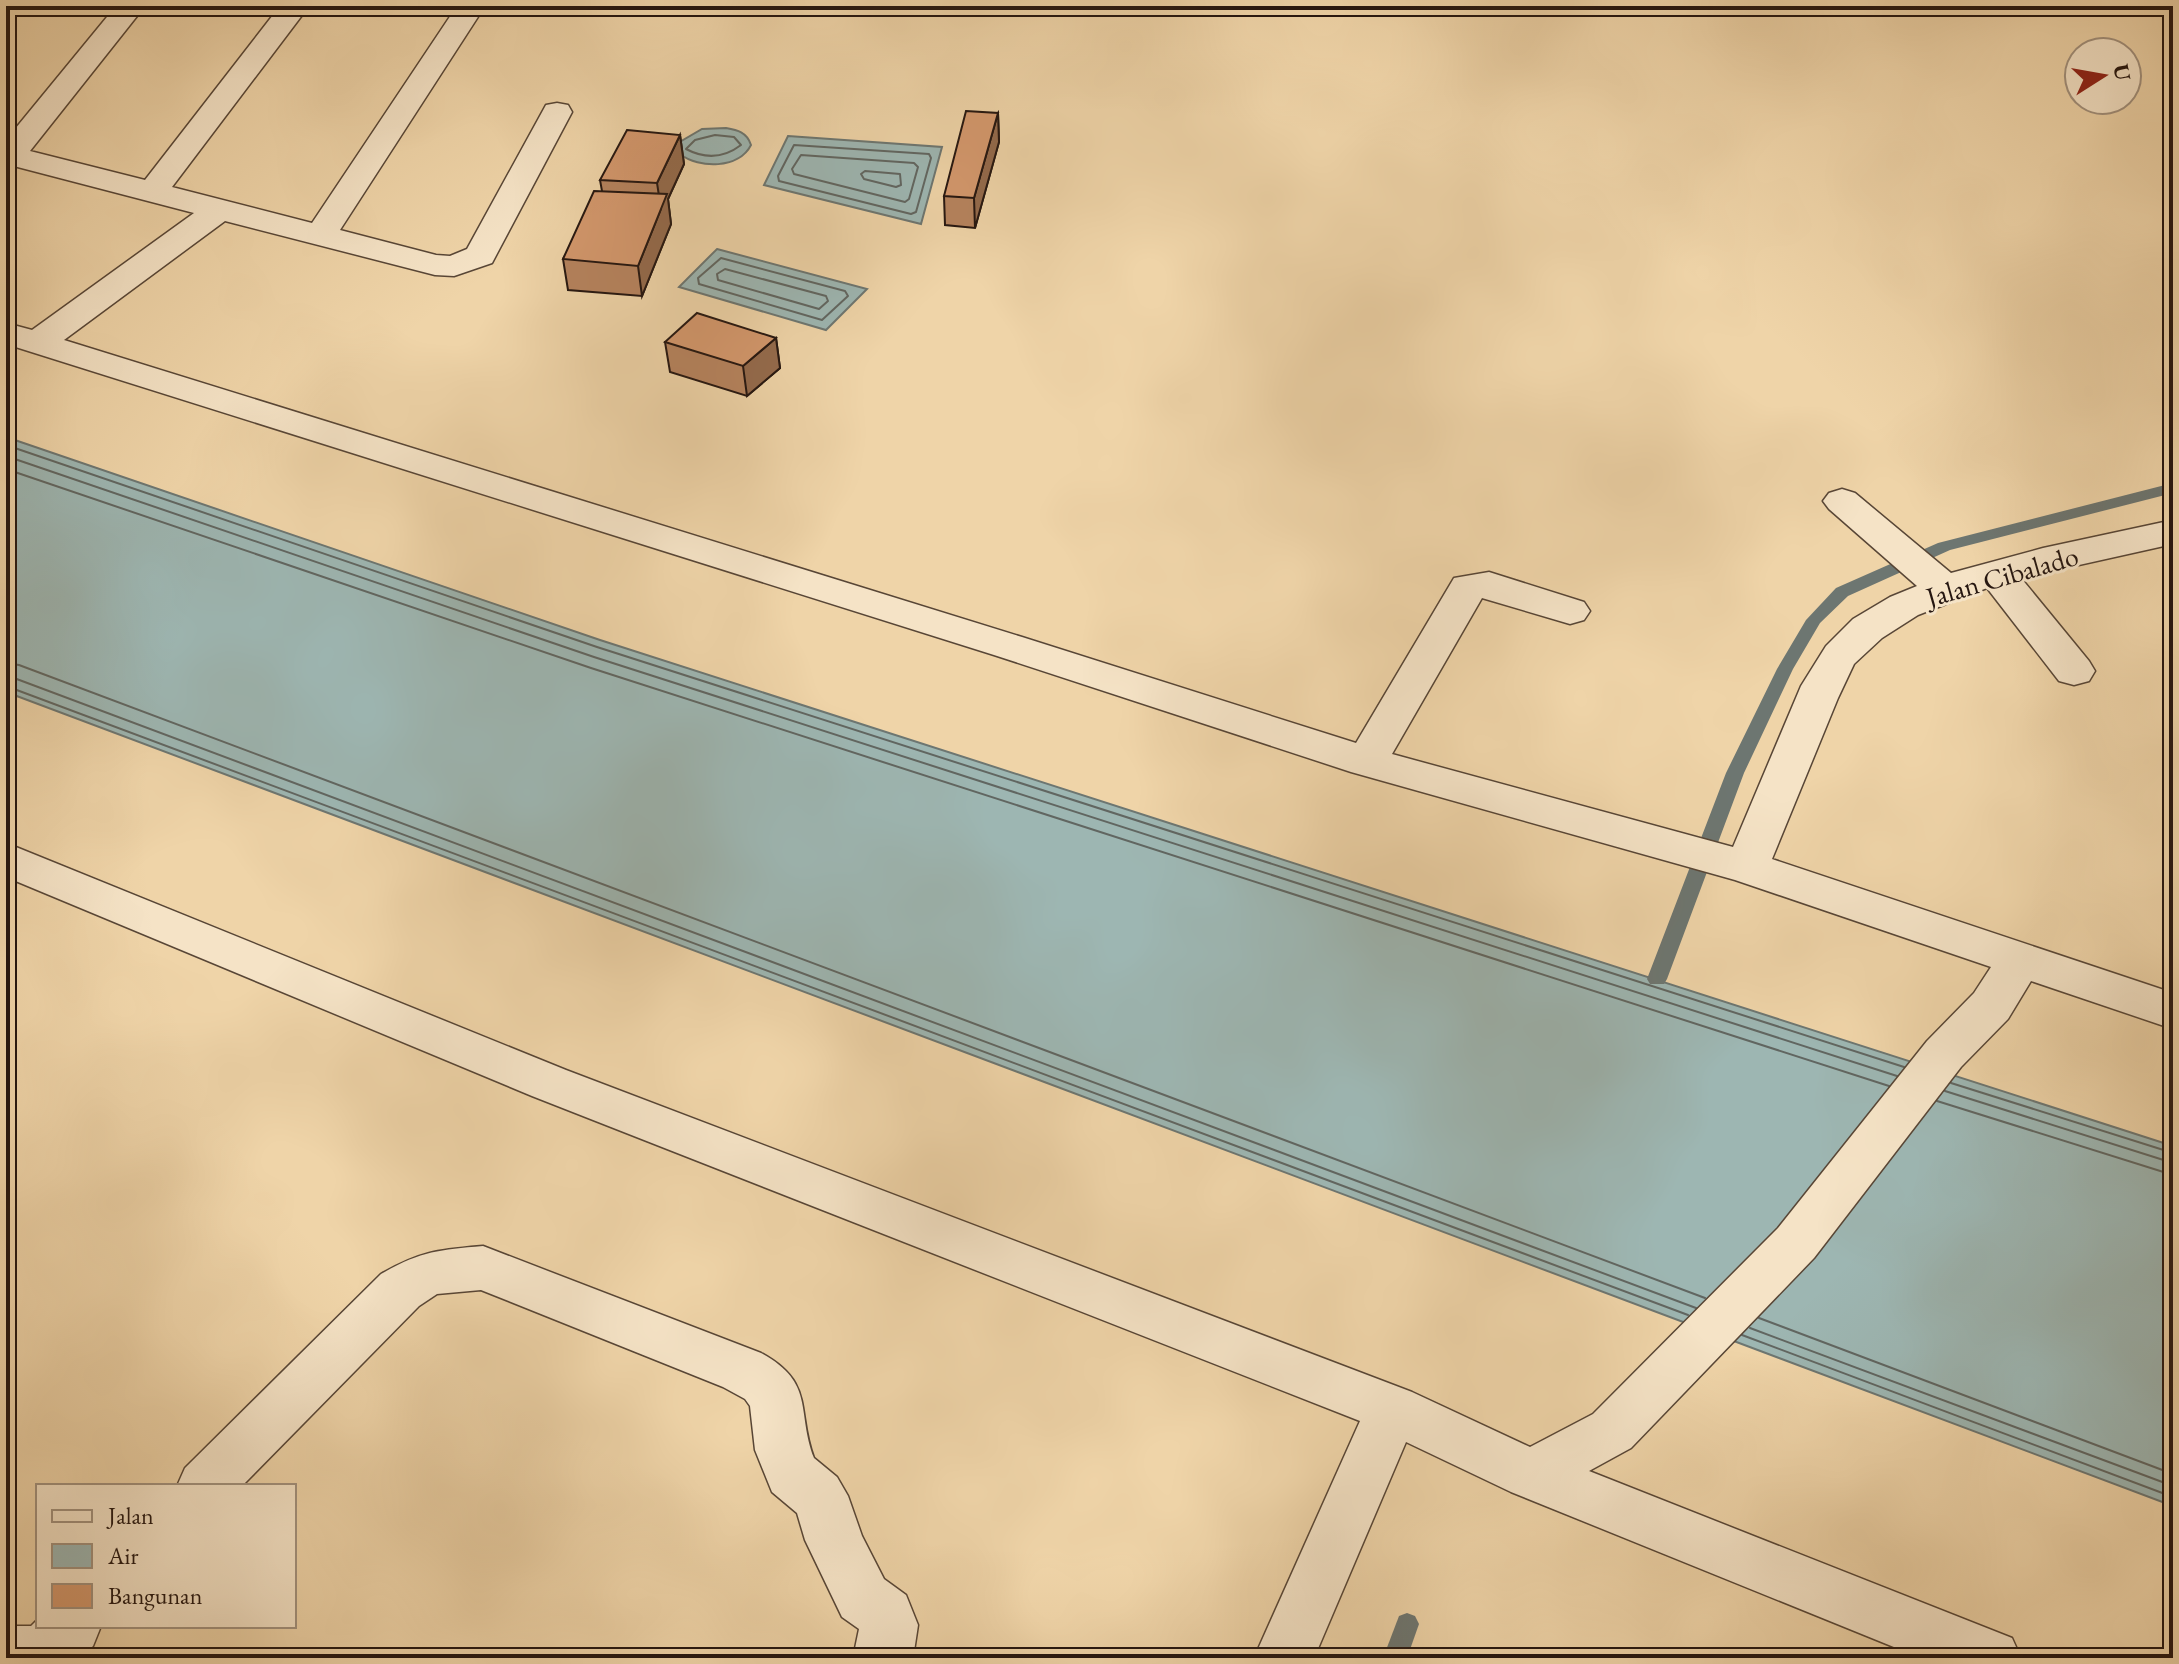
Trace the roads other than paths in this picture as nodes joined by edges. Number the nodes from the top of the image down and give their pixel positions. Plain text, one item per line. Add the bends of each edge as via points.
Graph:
1 (131, 6) edge
2 (295, 6) edge
3 (471, 6) edge
4 (557, 112) dead end
5 (8, 154) edge
6 (152, 192) junction
7 (220, 209) junction
8 (320, 236) junction
9 (21, 338) edge
10 (1842, 501) dead end
11 (2173, 532) edge
12 (1921, 569) junction
13 (1996, 573) junction
14 (1570, 611) dead end
15 (2074, 671) dead end
16 (1366, 762) junction
17 (6, 859) edge
18 (1717, 859) junction
19 (2021, 959) junction
20 (2173, 1011) edge
21 (1462, 1441) junction
22 (207, 1484) edge
23 (70, 1628) edge
24 (6, 1654) edge
25 (883, 1658) edge
26 (1284, 1658) edge
27 (1991, 1658) edge

1 - 5 street
2 - 6 street
3 - 8 street
4 - 8 street via 480,256 470,263 435,265
5 - 6 street
6 - 7 street
7 - 8 street
7 - 9 street
9 - 16 street
10 - 12 street
11 - 13 street, Jalan Cibalado
12 - 13 street, Jalan Cibalado
12 - 18 street, Jalan Cibalado via 1887,614 1839,656
13 - 15 street
14 - 16 street via 1489,584 1468,587
16 - 18 street
17 - 21 street via 549,1083
18 - 19 street
19 - 20 street
19 - 21 street via 1991,1006 1944,1054 1796,1243 1612,1431
21 - 26 street
21 - 27 street
22 - 25 street via 400,1290 428,1273 483,1268 764,1382 776,1400 792,1474 817,1495 863,1598 885,1614 889,1625
23 - 24 street via 42,1654

